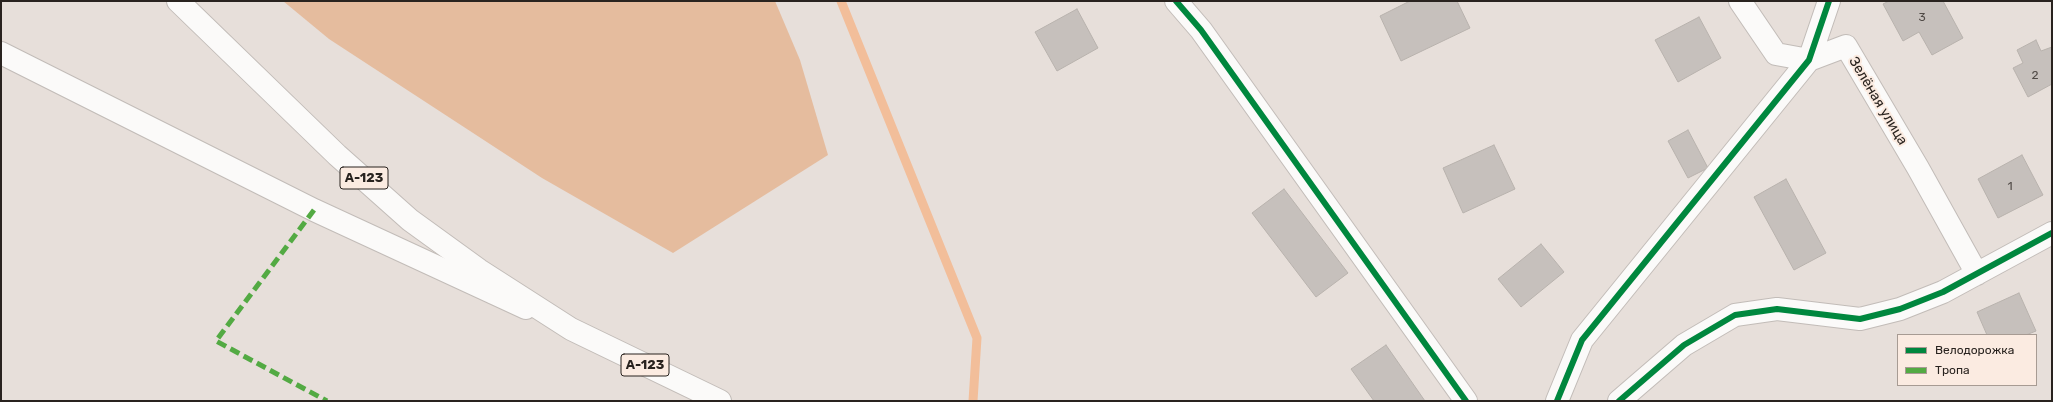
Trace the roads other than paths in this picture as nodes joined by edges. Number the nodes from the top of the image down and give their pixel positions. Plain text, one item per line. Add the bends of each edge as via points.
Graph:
1 (178, 1) edge
2 (1176, 1) edge
3 (1740, 1) edge
4 (1829, 1) edge
5 (1, 53) edge
6 (1809, 60) junction
7 (2052, 233) edge
8 (1977, 274) junction
9 (571, 329) junction
10 (720, 401) edge
11 (1466, 401) edge
12 (1558, 401) edge
13 (1619, 401) edge

1 - 9 street, А-123 via 332,150 410,220 479,270
2 - 11 street via 1201,30
3 - 6 street via 1776,54
4 - 6 street
5 - 9 street via 314,210
6 - 8 street, Зелёная улица via 1846,46
6 - 12 street via 1582,340
7 - 8 street
8 - 13 street via 1943,292 1900,309 1860,319 1778,309 1736,315 1684,345
9 - 10 street, А-123

